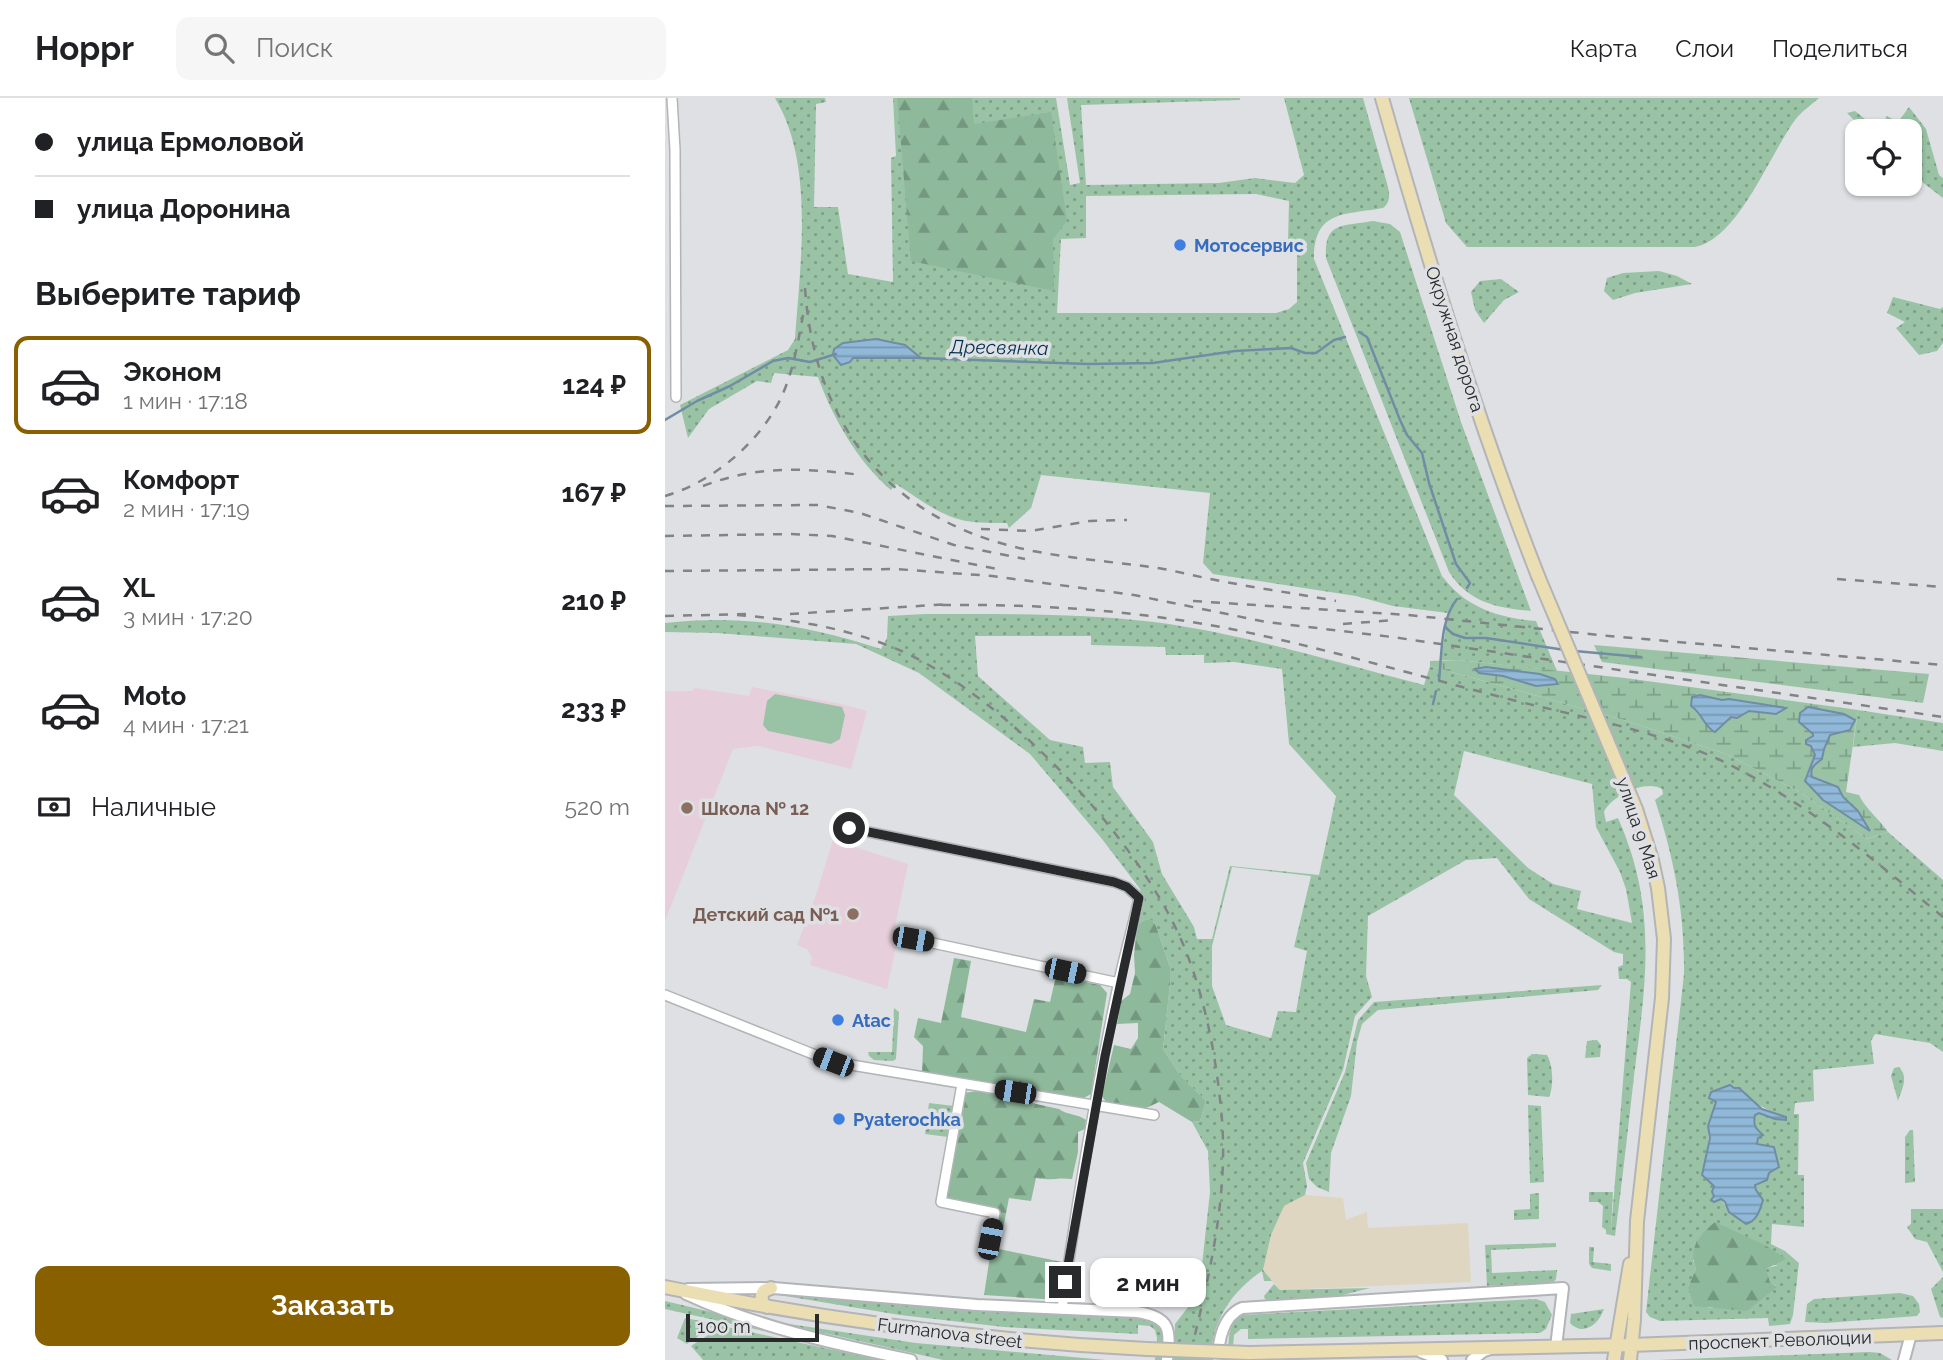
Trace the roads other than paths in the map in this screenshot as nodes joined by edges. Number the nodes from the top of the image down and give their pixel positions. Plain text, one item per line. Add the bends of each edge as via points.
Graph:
1 (672, 98) edge
2 (1382, 98) edge
3 (676, 397) dead end
4 (1538, 576) joint
5 (849, 828) dead end
6 (913, 939) dead end
7 (1119, 983) junction
8 (665, 995) edge
9 (962, 1084) junction
10 (1095, 1105) junction
11 (1154, 1115) dead end
12 (1637, 1221) junction
13 (990, 1239) dead end
14 (771, 1288) junction
15 (671, 1289) edge
16 (767, 1307) junction
17 (1062, 1309) junction
18 (762, 1323) junction
19 (1943, 1333) edge
20 (1911, 1334) junction
21 (1616, 1345) junction
22 (1631, 1345) junction
23 (1556, 1347) junction
24 (1493, 1349) junction
25 (1412, 1350) junction
26 (911, 1360) edge
27 (1167, 1360) edge
28 (1219, 1360) edge
29 (1442, 1360) edge
30 (1472, 1360) edge
31 (1614, 1360) edge
32 (1630, 1360) edge
33 (1904, 1360) edge

1 - 3 street
2 - 4 main road, Окружная дорога via 1448,323
4 - 12 main road, улица 9 Мая, bridge via 1636,809 1658,888 1664,939 1662,998
5 - 7 street via 1127,887 1139,898
6 - 7 street
7 - 10 street
8 - 9 street via 833,1062
9 - 10 street
9 - 13 street via 941,1202 995,1213
10 - 11 street
10 - 17 street
12 - 21 main road, улица 9 Мая
12 - 22 main road, улица 9 Мая
14 - 15 street
14 - 16 main road via 761,1296
14 - 17 street
15 - 16 main road, Furmanova street
15 - 18 street
16 - 18 street via 758,1314
16 - 25 main road, Furmanova street, bridge via 954,1334 1070,1345 1249,1353
17 - 27 street via 1152,1314 1168,1330
18 - 26 street
19 - 20 main road, проспект Революции
20 - 22 main road, проспект Революции
20 - 33 street
21 - 22 main road, проспект Революции
21 - 23 main road, Furmanova street
21 - 31 main road, улица 9 Мая
22 - 32 main road, улица 9 Мая
23 - 24 main road, Furmanova street
23 - 28 street via 1563,1288 1242,1308 1225,1324
24 - 25 main road, Furmanova street
24 - 30 street
25 - 29 street

